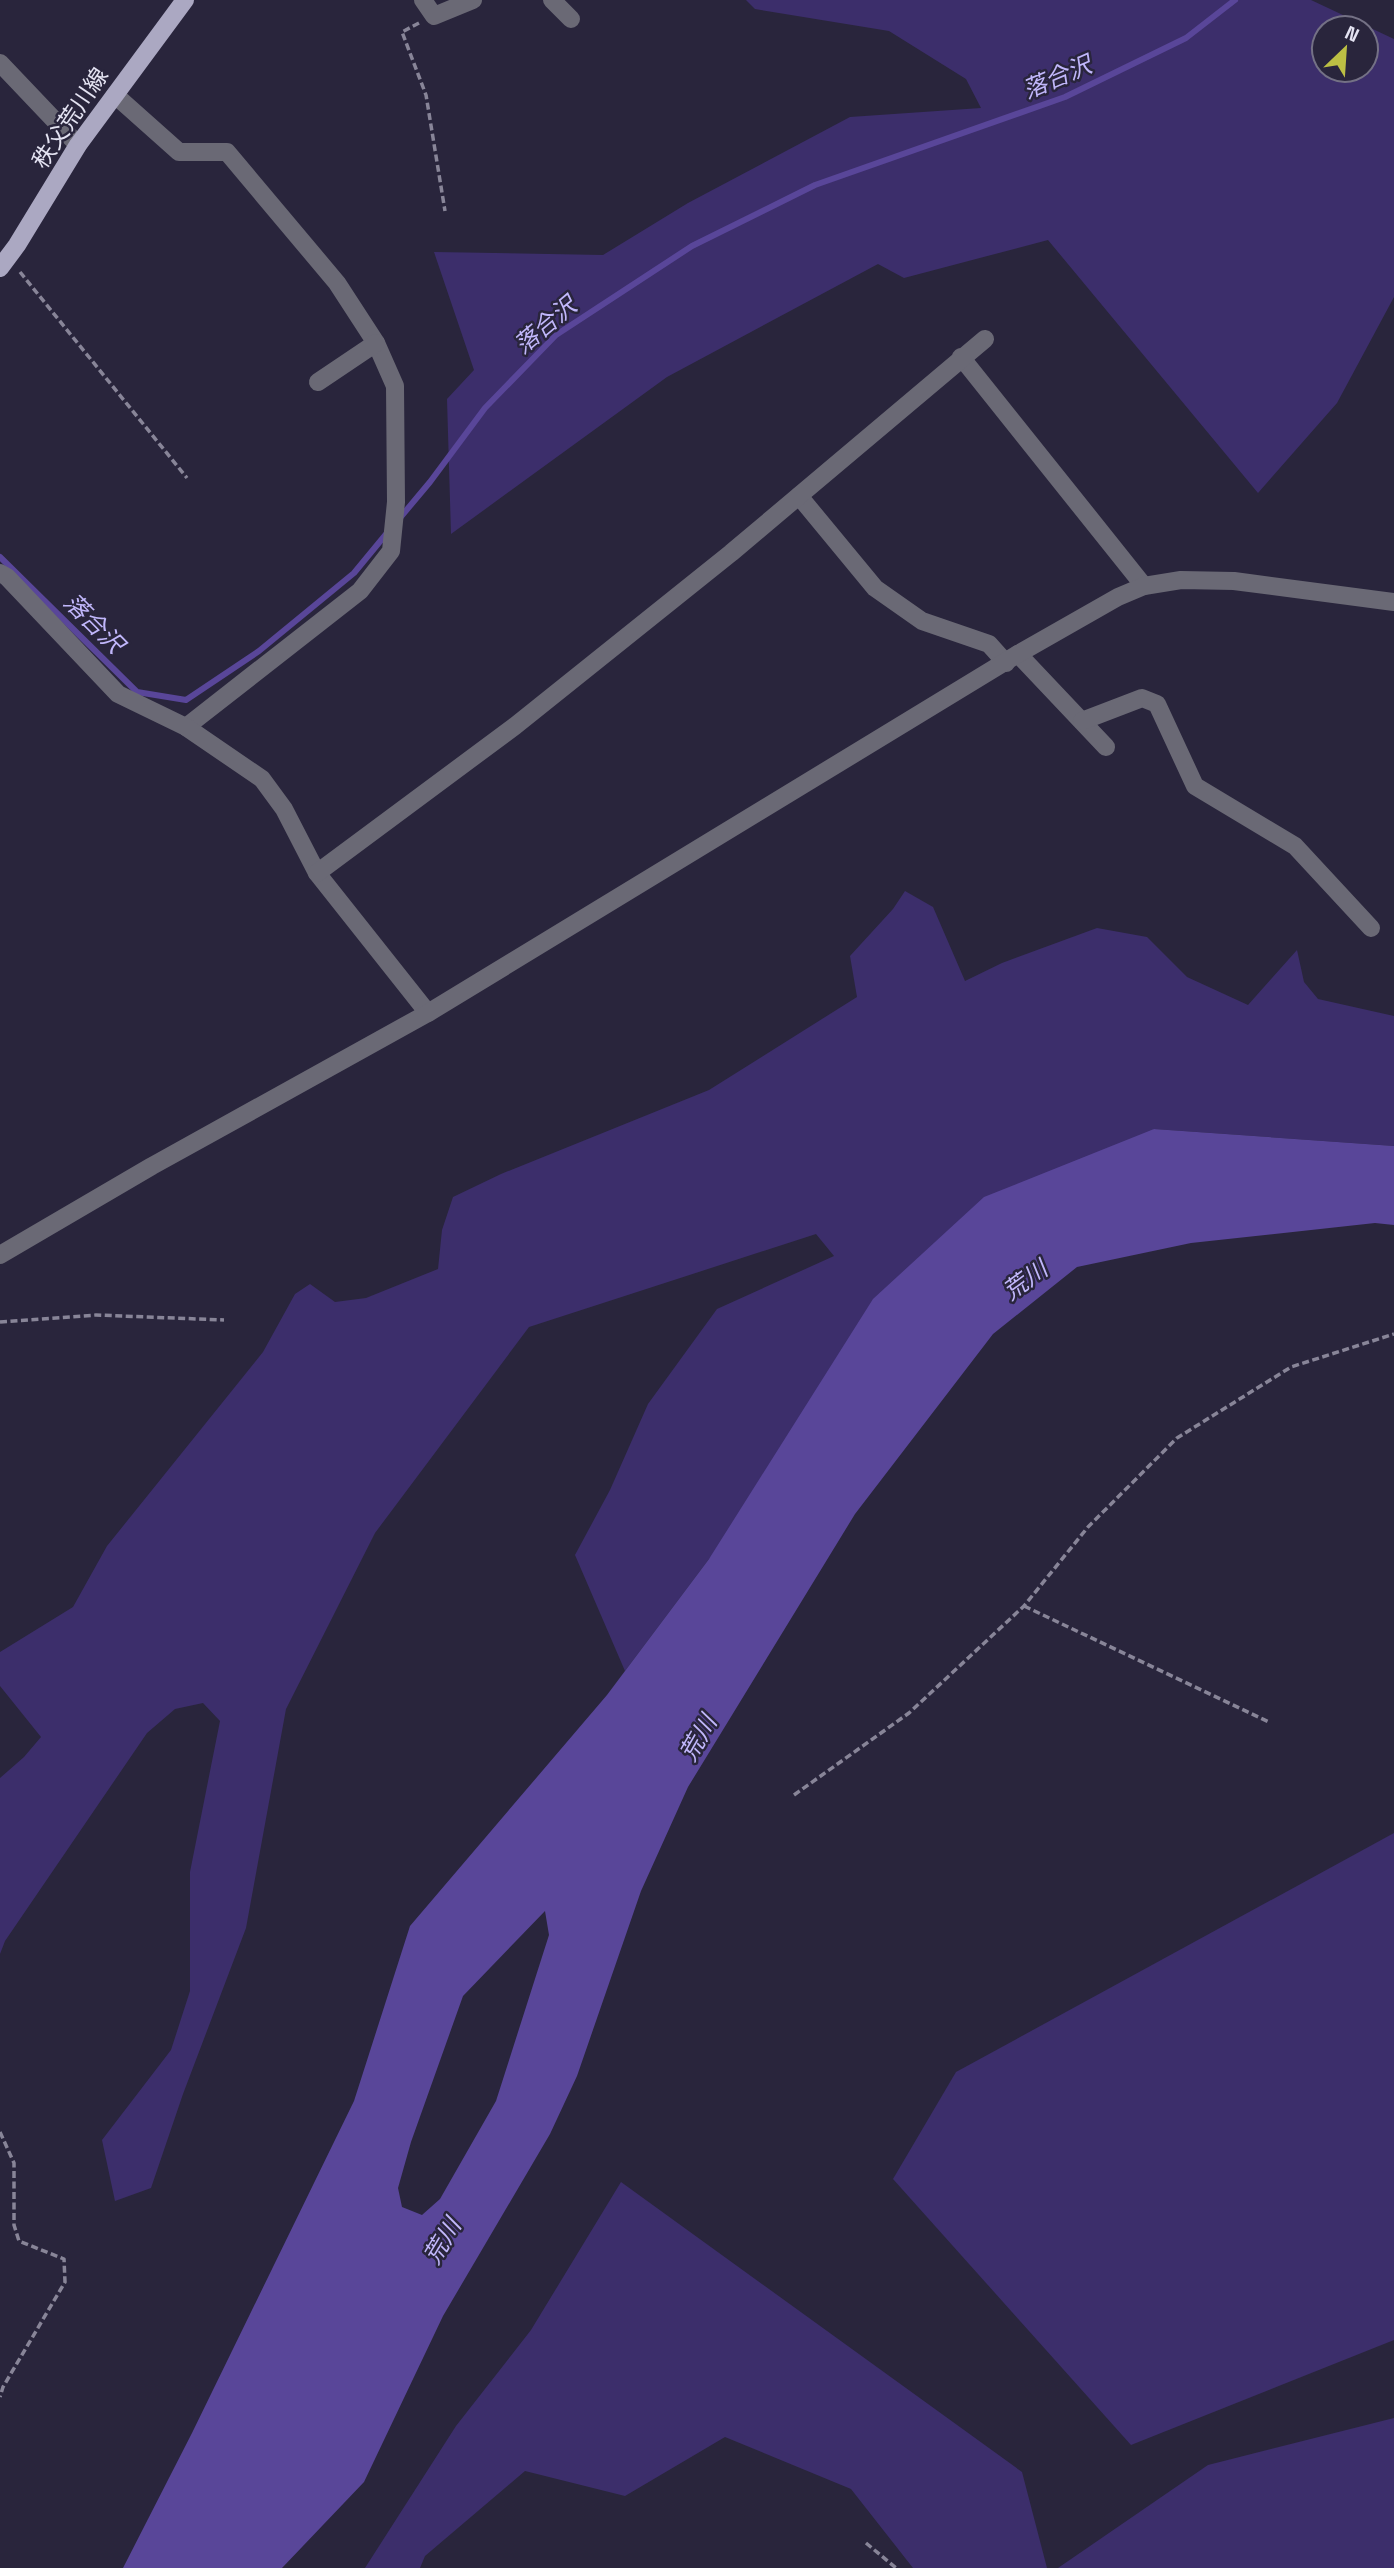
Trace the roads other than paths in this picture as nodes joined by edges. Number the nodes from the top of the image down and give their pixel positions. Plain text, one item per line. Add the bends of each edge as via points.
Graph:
1 (185, 0) edge
2 (423, 0) edge
3 (473, 0) edge
4 (552, 0) edge
5 (571, 19) dead end
6 (0, 63) edge
7 (114, 95) junction
8 (78, 145) junction
9 (4, 262) edge
10 (985, 339) dead end
11 (376, 343) junction
12 (961, 357) junction
13 (318, 382) dead end
14 (799, 496) junction
15 (0, 573) edge
16 (1144, 586) junction
17 (1394, 602) edge
18 (1012, 659) junction
19 (1082, 721) junction
20 (186, 727) junction
21 (1106, 747) dead end
22 (317, 873) junction
23 (1371, 928) dead end
24 (428, 1013) junction
25 (0, 1255) edge

1 - 7 main road, 秩父荒川線
2 - 3 street via 434,16
4 - 5 street
6 - 8 street
7 - 8 main road, 秩父荒川線
7 - 11 street via 179,152 226,152 337,283
8 - 9 main road, 秩父荒川線
10 - 12 street
11 - 13 street
11 - 20 street via 395,386 397,502 391,551 360,591
12 - 14 street
12 - 16 street
14 - 18 street via 875,588 922,621 989,644
14 - 22 street via 515,726
15 - 20 street via 118,694
16 - 17 street via 1181,580 1234,581
16 - 18 street
18 - 19 street
18 - 24 street
19 - 21 street
19 - 23 street via 1142,698 1157,704 1195,786 1295,846
20 - 22 street via 262,779 285,810
22 - 24 street
24 - 25 street

